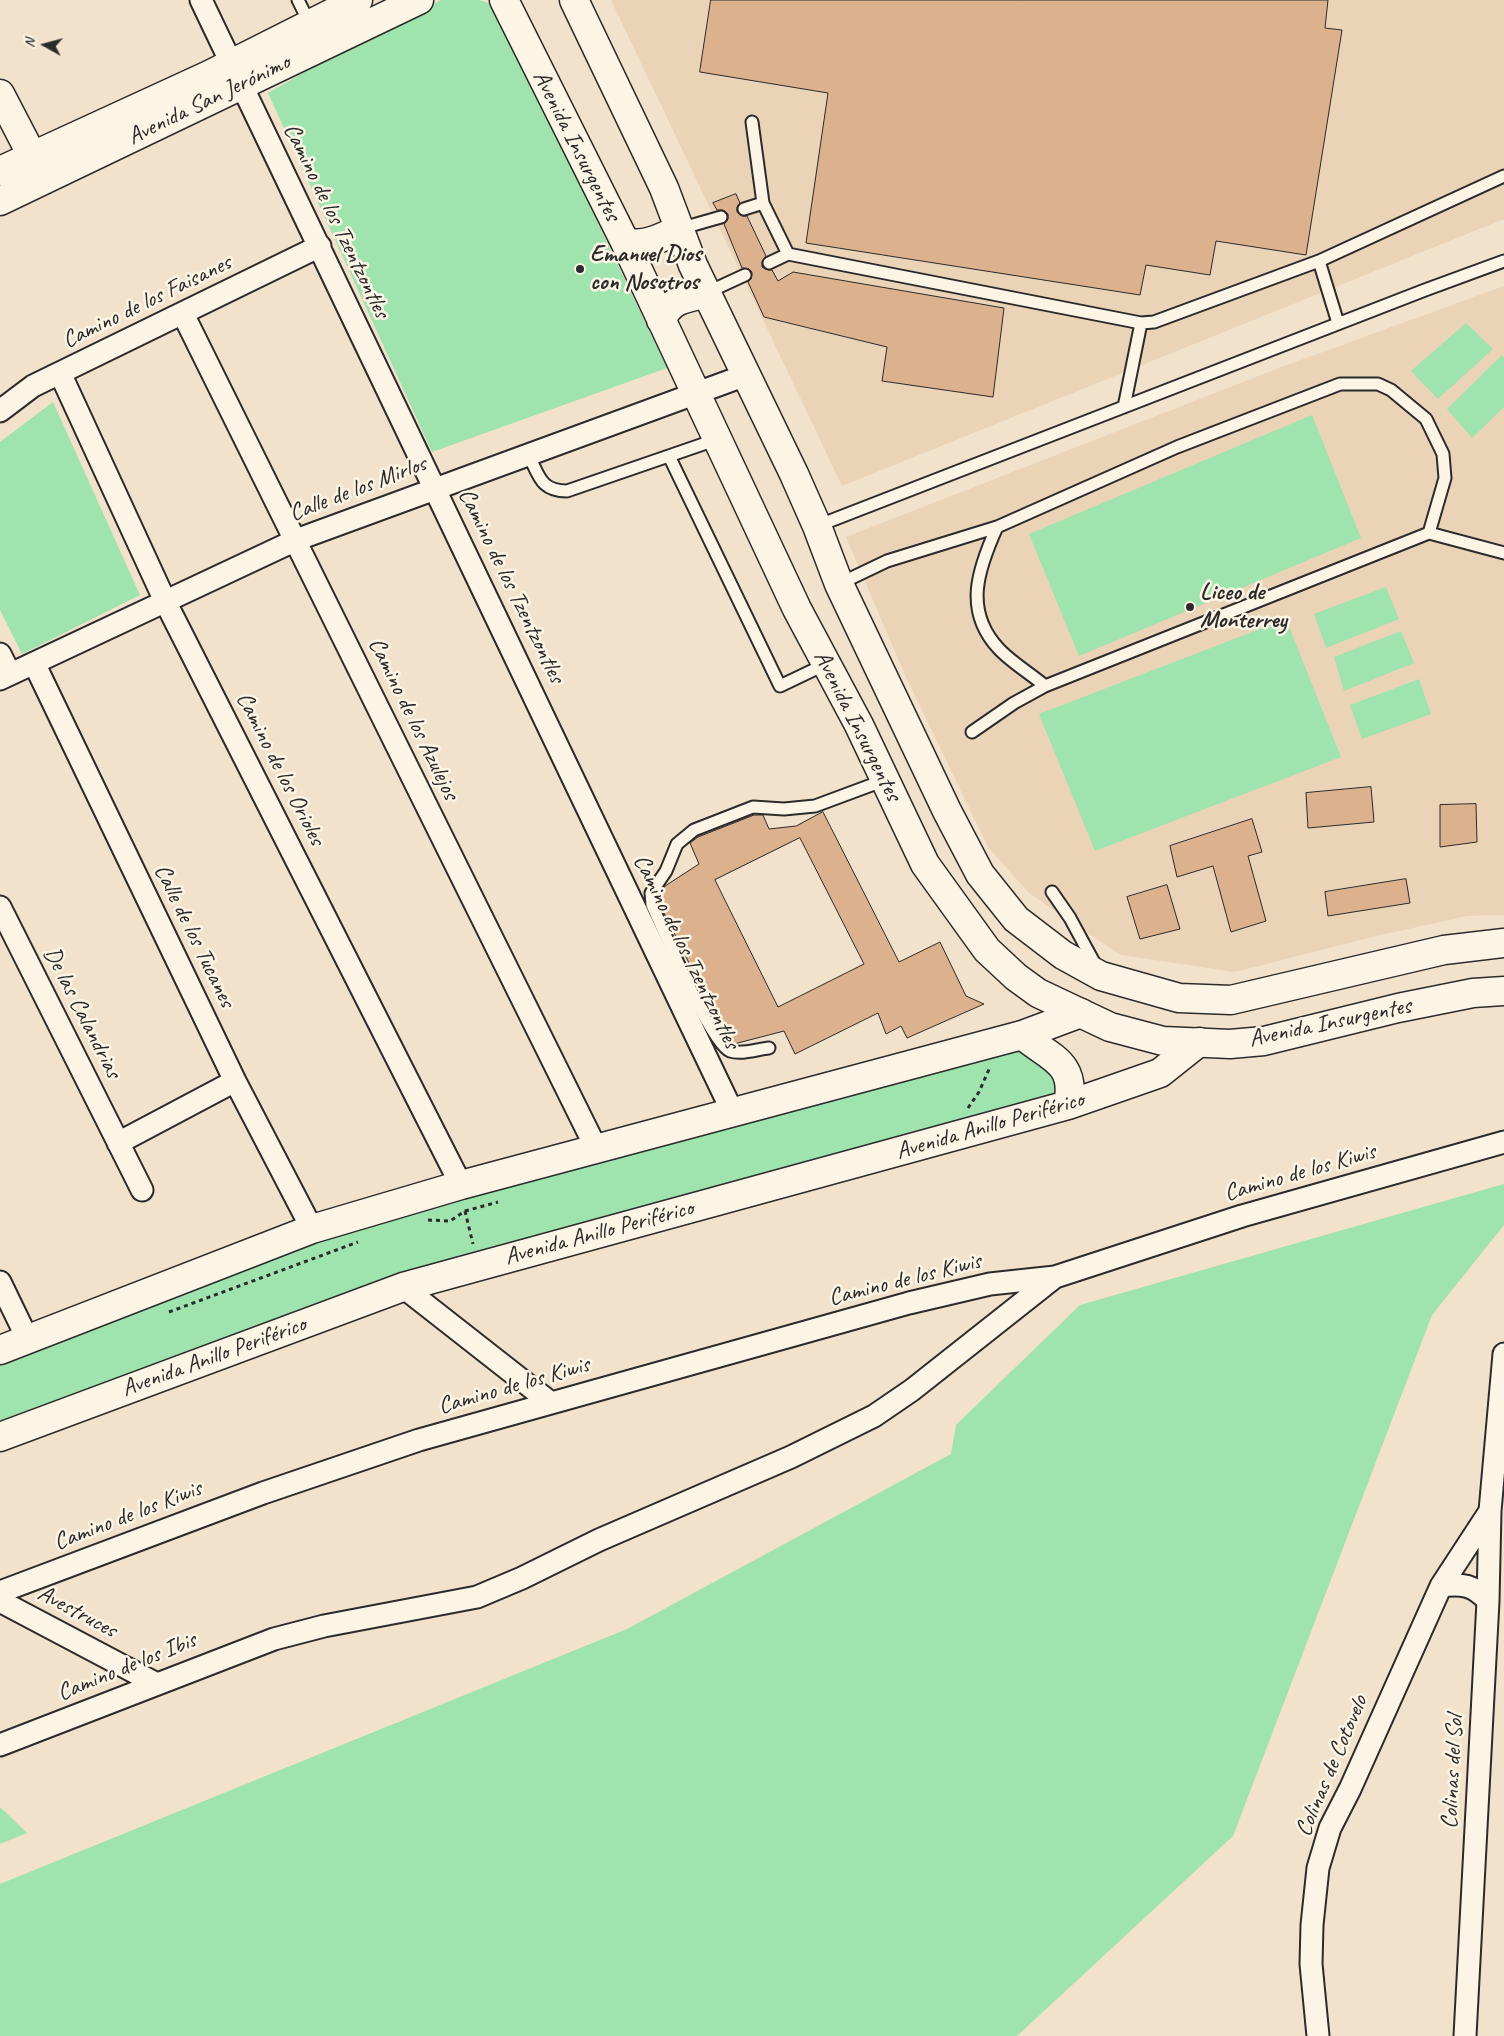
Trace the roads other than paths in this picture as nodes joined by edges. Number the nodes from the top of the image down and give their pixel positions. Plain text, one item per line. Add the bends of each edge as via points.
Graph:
1 (201, 0) edge
2 (298, 0) edge
3 (419, 0) edge
4 (504, 0) edge
5 (574, 0) edge
6 (353, 1) edge
7 (310, 24) junction
8 (236, 74) junction
9 (0, 94) edge
10 (752, 122) dead end
11 (32, 155) junction
12 (0, 171) edge
13 (1504, 176) edge
14 (44, 179) junction
15 (0, 201) edge
16 (763, 203) junction
17 (744, 209) dead end
18 (721, 218) dead end
19 (678, 230) junction
20 (625, 242) junction
21 (320, 246) junction
22 (788, 254) junction
23 (1318, 261) junction
24 (1504, 261) edge
25 (769, 263) dead end
26 (745, 275) dead end
27 (706, 294) junction
28 (183, 314) junction
29 (661, 320) junction
30 (1141, 322) junction
31 (1338, 323) junction
32 (60, 373) junction
33 (746, 375) junction
34 (697, 393) junction
35 (1124, 406) junction
36 (0, 410) edge
37 (718, 439) junction
38 (528, 454) junction
39 (669, 456) junction
40 (435, 487) junction
41 (817, 526) junction
42 (997, 527) junction
43 (1429, 533) junction
44 (296, 540) junction
45 (1504, 554) edge
46 (839, 584) junction
47 (165, 601) junction
48 (0, 654) edge
49 (34, 663) junction
50 (826, 664) junction
51 (5, 676) edge
52 (1045, 686) junction
53 (972, 732) dead end
54 (885, 780) junction
55 (1052, 892) dead end
56 (0, 907) edge
57 (1504, 943) edge
58 (1102, 976) junction
59 (1504, 991) edge
60 (1081, 1013) junction
61 (1022, 1035) junction
62 (1199, 1042) junction
63 (769, 1048) dead end
64 (236, 1081) junction
65 (1068, 1106) junction
66 (732, 1111) junction
67 (1504, 1142) edge
68 (118, 1143) junction
69 (596, 1148) junction
70 (461, 1184) junction
71 (142, 1190) dead end
72 (312, 1229) junction
73 (1055, 1277) junction
74 (0, 1282) edge
75 (403, 1286) junction
76 (28, 1340) junction
77 (0, 1350) edge
78 (1504, 1354) edge
79 (551, 1403) junction
80 (0, 1437) edge
81 (1490, 1511) junction
82 (1441, 1586) junction
83 (0, 1592) edge
84 (0, 1601) edge
85 (1488, 1601) junction
86 (274, 1638) joint
87 (155, 1683) junction
88 (0, 1745) edge
89 (1318, 2036) edge
90 (1465, 2036) edge

1 - 8 street, Camino de los Tzentzontles
2 - 7 lane
3 - 8 street, Avenida San Jerónimo
4 - 20 street, Avenida Insurgentes
5 - 19 street, Avenida Insurgentes via 664,188
6 - 7 street, Avenida San Jerónimo
7 - 8 street, Avenida San Jerónimo
8 - 11 street, Avenida San Jerónimo
8 - 14 street, Avenida San Jerónimo
8 - 21 street, Camino de los Tzentzontles
9 - 11 street
10 - 16 lane
11 - 12 street, Avenida San Jerónimo
11 - 14 street
13 - 23 lane
14 - 15 street, Avenida San Jerónimo
16 - 17 lane
16 - 22 lane
18 - 19 lane
19 - 20 street via 649,242
19 - 27 street, Avenida Insurgentes
20 - 29 street, Avenida Insurgentes
21 - 28 street, Camino de los Faisanes
21 - 40 street, Camino de los Tzentzontles
22 - 25 lane
22 - 30 lane
23 - 30 lane via 1154,322
23 - 31 lane
24 - 31 lane
26 - 27 lane
27 - 29 street via 681,298 672,303
27 - 33 street, Avenida Insurgentes
28 - 32 street, Camino de los Faisanes
28 - 44 street, Camino de los Azulejos
29 - 34 street, Avenida Insurgentes
30 - 35 lane
31 - 35 lane
32 - 36 street, Camino de los Faisanes via 33,386
32 - 47 street, Camino de los Orioles
33 - 34 street, Calle de los Mirlos
33 - 41 street, Avenida Insurgentes
34 - 37 street, Avenida Insurgentes
34 - 38 street, Calle de los Mirlos
35 - 41 lane
37 - 39 lane
37 - 50 street, Avenida Insurgentes
38 - 39 lane via 544,485 554,491 567,491
38 - 40 street, Calle de los Mirlos
39 - 50 lane via 780,686
40 - 44 street, Calle de los Mirlos
40 - 66 street, Camino de los Tzentzontles
41 - 46 street, Avenida Insurgentes
42 - 43 lane via 1194,440 1340,384 1352,383 1378,384 1392,390 1426,419 1437,438 1443,454 1445,478
42 - 46 lane via 887,561
42 - 52 lane via 979,571 979,612 986,633 1000,651
43 - 45 lane
43 - 52 lane
44 - 47 street, Calle de los Mirlos
44 - 69 street, Camino de los Azulejos
46 - 58 street, Avenida Insurgentes via 980,874 1016,919 1063,955
47 - 49 street, Calle de los Mirlos
47 - 70 street, Camino de los Orioles
48 - 51 street
49 - 51 street, Calle de los Mirlos
49 - 64 street, Calle de los Tucanes
50 - 54 street, Avenida Insurgentes
52 - 53 lane
54 - 60 street, Avenida Insurgentes via 925,864 987,950 1038,993
54 - 63 lane via 815,806 784,810 753,806 694,830 677,844 666,871 651,893 652,905 689,986 719,1040 730,1051 736,1052
55 - 58 lane
56 - 68 street, De las Calandrias
57 - 58 street, Avenida Insurgentes via 1444,950 1231,1000 1179,998
59 - 62 street, Avenida Insurgentes via 1473,993 1398,1008 1264,1041
60 - 61 street
60 - 62 street, Avenida Insurgentes via 1136,1035 1164,1041
61 - 65 street via 1062,1065 1070,1082
61 - 66 street
62 - 65 street, Avenida Anillo Periférico via 1160,1074
64 - 68 street
64 - 72 street, Calle de los Tucanes
65 - 75 street, Avenida Anillo Periférico
66 - 69 street
67 - 73 street, Camino de los Kiwis via 1242,1216
68 - 71 street, De las Calandrias
69 - 70 street
70 - 72 street
72 - 76 street
73 - 79 street, Camino de los Kiwis via 990,1284 909,1304
73 - 86 street, Camino de los Kiwis via 912,1390 874,1416 830,1439 599,1540 478,1598
74 - 76 street
75 - 79 street
75 - 80 street, Avenida Anillo Periférico
76 - 77 street
78 - 81 street, Colinas del Sol
79 - 83 street, Camino de los Kiwis via 419,1440 263,1492
81 - 82 street, Colinas de Cotovelo
81 - 85 street, Colinas del Sol
82 - 85 street via 1468,1585
82 - 89 street, Colinas de Cotovelo via 1330,1828 1318,1868 1311,1964
84 - 87 street, Avestruces
85 - 90 street, Colinas del Sol
86 - 87 street, Camino de los Ibis
87 - 88 street, Camino de los Ibis

